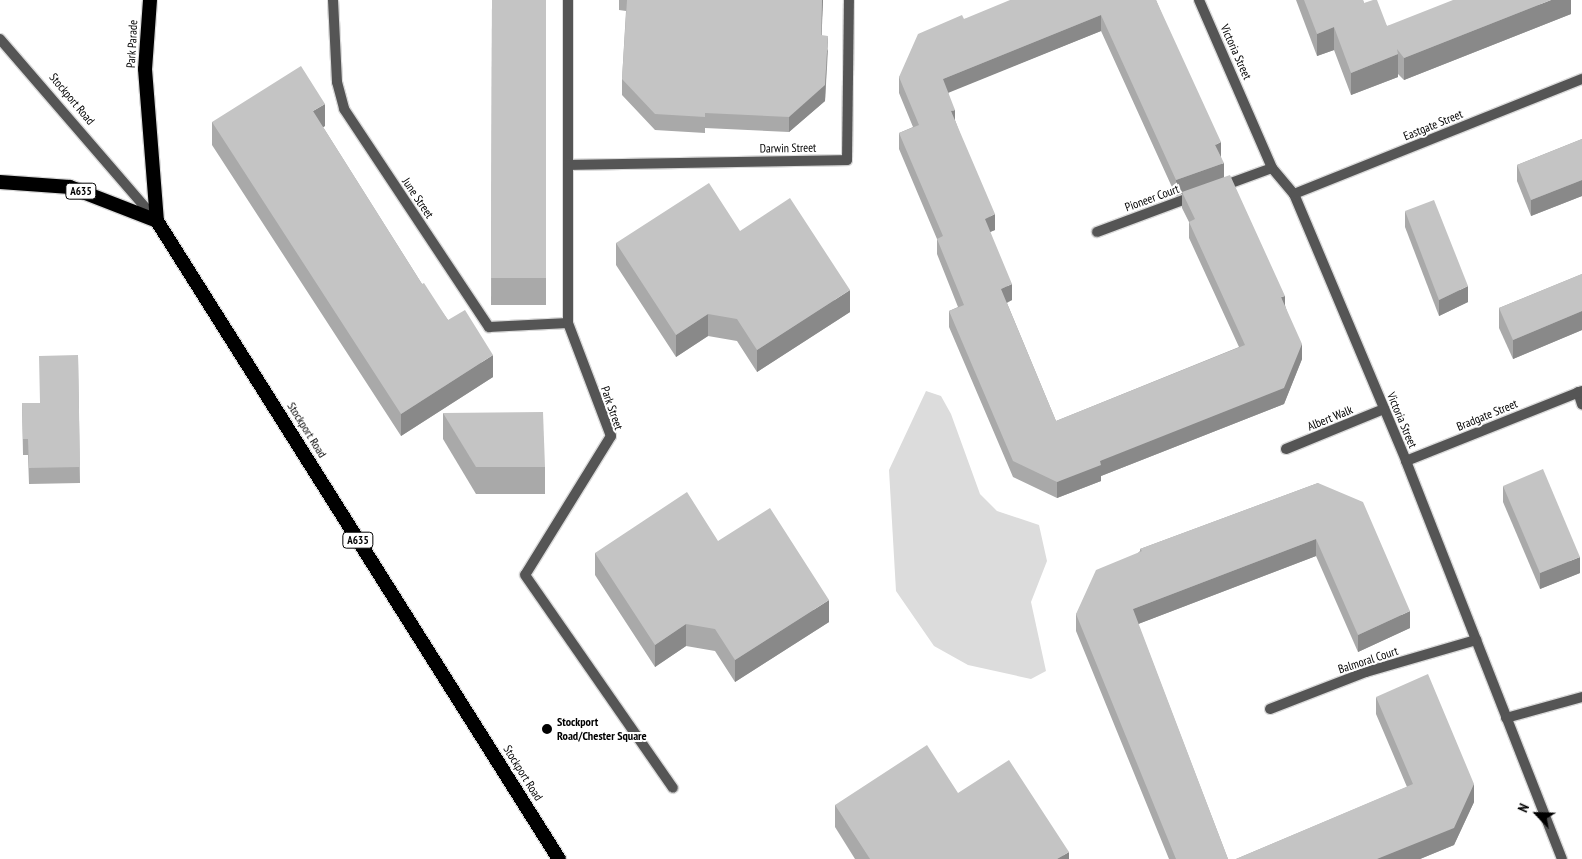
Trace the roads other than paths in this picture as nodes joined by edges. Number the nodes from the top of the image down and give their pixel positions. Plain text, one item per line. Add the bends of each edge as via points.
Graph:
1 (150, 0) edge
2 (333, 0) edge
3 (568, 0) edge
4 (849, 0) edge
5 (1199, 0) edge
6 (0, 39) edge
7 (1582, 79) edge
8 (570, 165) junction
9 (1272, 168) junction
10 (0, 182) edge
11 (1294, 194) junction
12 (157, 221) junction
13 (1097, 232) dead end
14 (568, 323) junction
15 (1580, 392) edge
16 (1582, 404) edge
17 (1384, 410) junction
18 (1286, 449) dead end
19 (1406, 461) junction
20 (1476, 640) junction
21 (1582, 697) edge
22 (1270, 709) dead end
23 (1506, 718) junction
24 (673, 788) dead end
25 (559, 859) edge
26 (1562, 859) edge

1 - 12 highway, Park Parade / A635 via 146,90
2 - 14 street, June Street via 337,82 344,109 489,327
3 - 8 street, Park Street
4 - 8 street, Darwin Street via 847,160
5 - 9 street, Victoria Street
6 - 12 street, Stockport Road
7 - 11 street, Eastgate Street
8 - 14 street, Park Street
9 - 11 street, Victoria Street
9 - 13 street, Pioneer Court
10 - 12 highway, A635 via 70,187
11 - 17 street, Victoria Street
12 - 25 highway, Stockport Road / A635
14 - 24 street, Park Street via 611,436 526,575
15 - 16 street, Bradgate Street
15 - 19 street, Bradgate Street
17 - 18 street, Albert Walk
17 - 19 street, Victoria Street
19 - 20 street, Victoria Street
20 - 22 street, Balmoral Court via 1366,672
20 - 23 street, Victoria Street
21 - 23 street
23 - 26 street, Victoria Street

